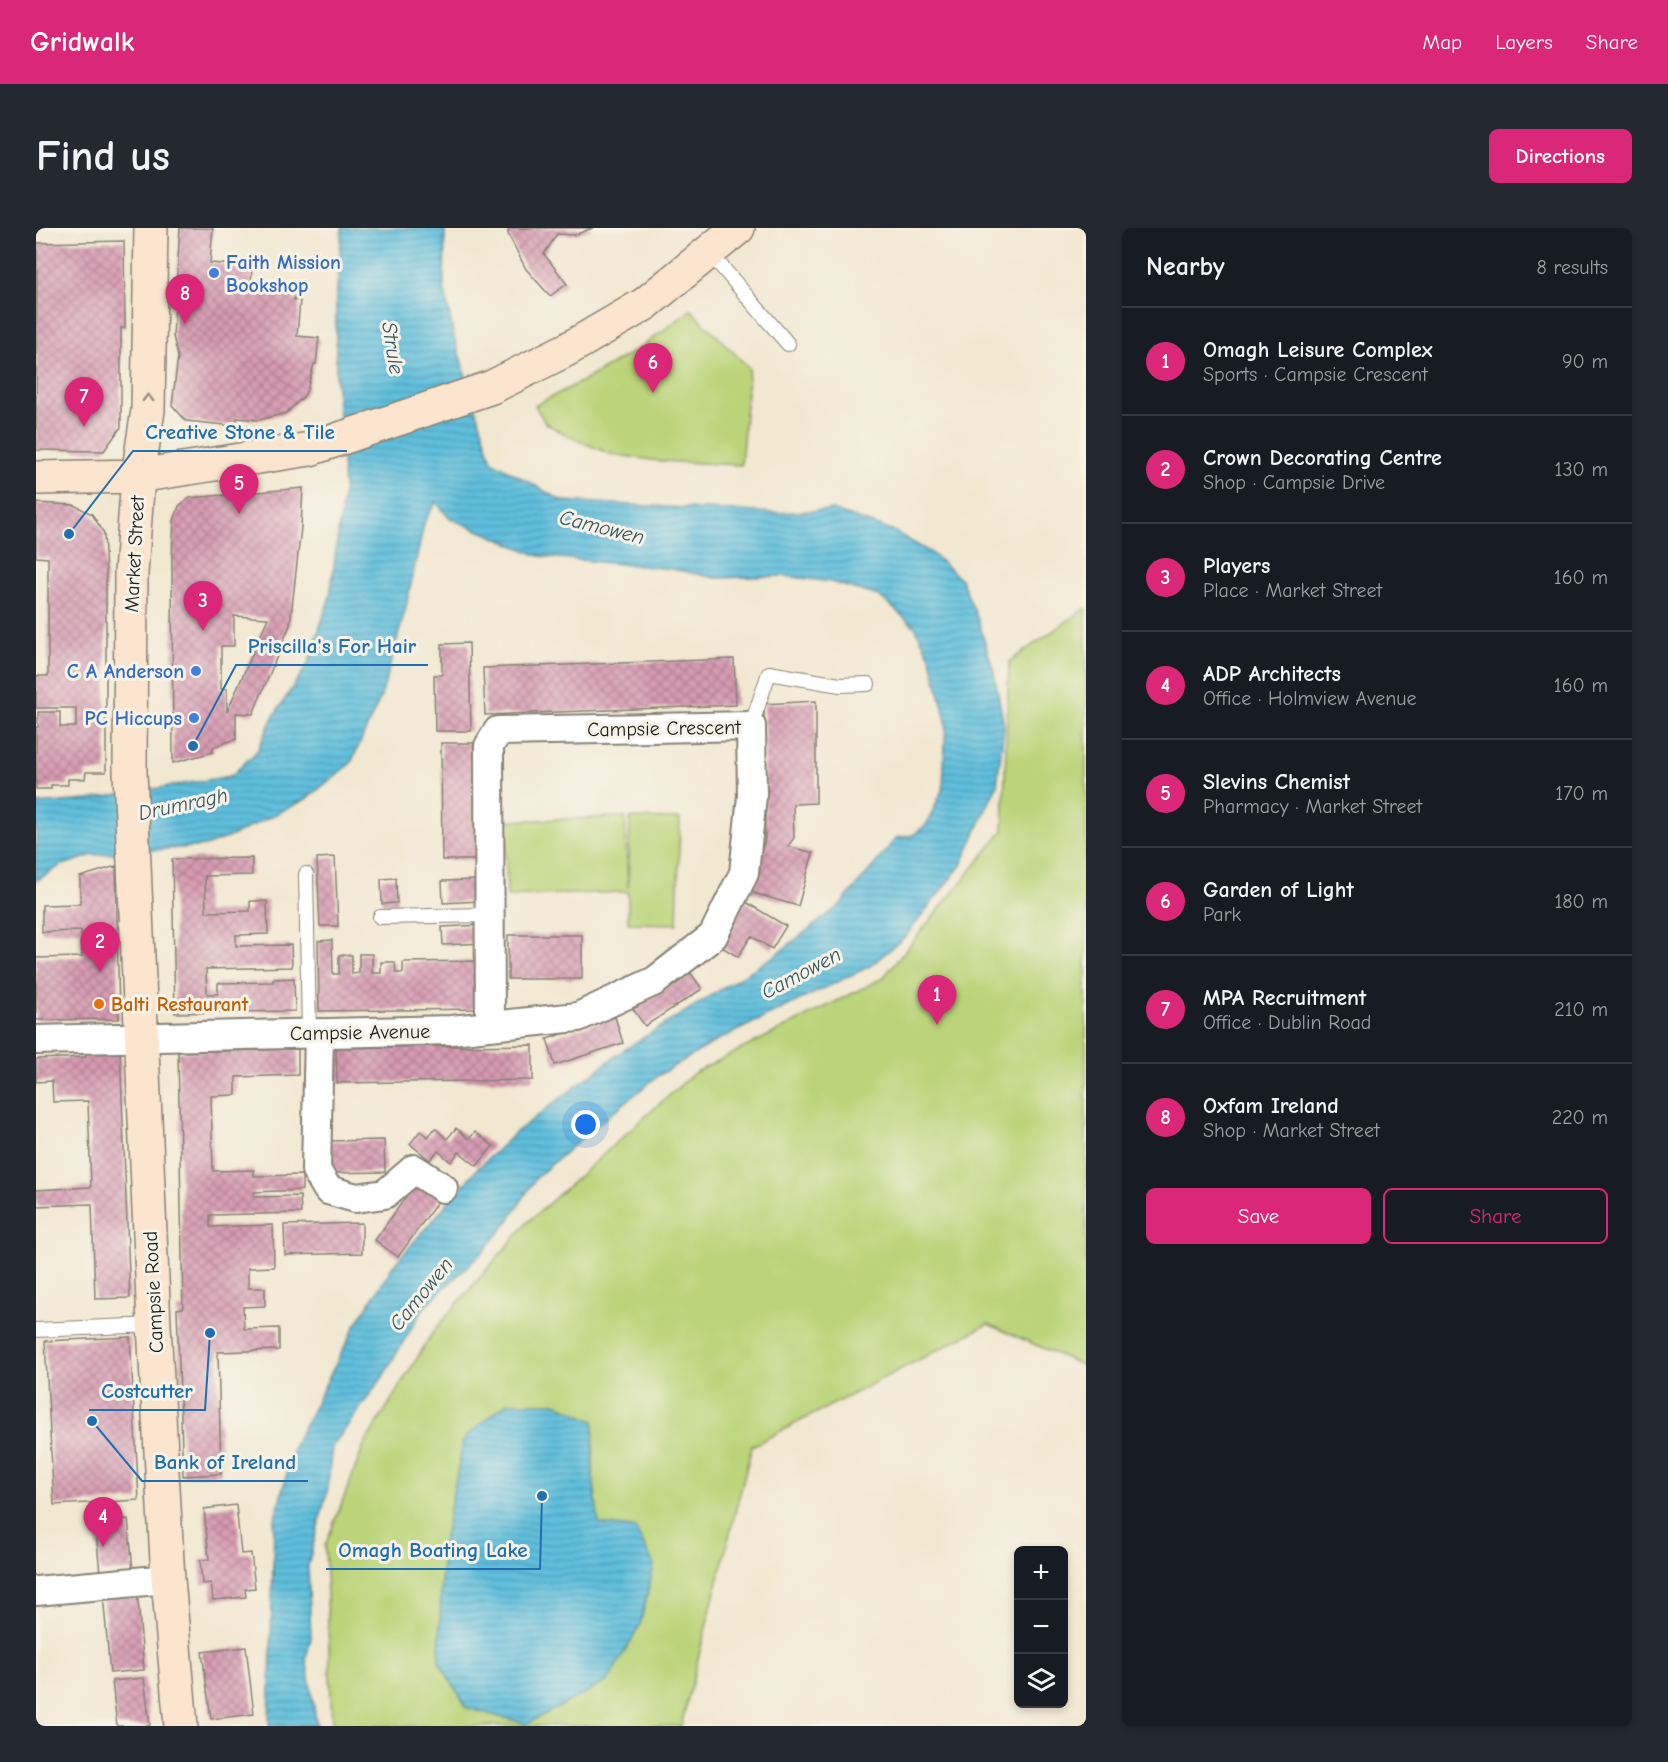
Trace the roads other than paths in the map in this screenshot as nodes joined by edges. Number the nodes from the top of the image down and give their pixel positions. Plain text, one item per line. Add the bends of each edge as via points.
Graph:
1 (151, 228) edge
2 (738, 228) edge
3 (709, 252) junction
4 (788, 344) dead end
5 (138, 477) junction
6 (36, 478) edge
7 (868, 684) dead end
8 (751, 726) junction
9 (135, 871) joint
10 (306, 874) dead end
11 (490, 915) junction
12 (380, 917) dead end
13 (579, 1017) joint
14 (490, 1026) junction
15 (314, 1033) junction
16 (141, 1038) junction
17 (36, 1040) edge
18 (443, 1188) dead end
19 (154, 1325) junction
20 (36, 1330) edge
21 (168, 1579) junction
22 (36, 1592) edge
23 (181, 1726) edge

5 -> 1 main road, Market Street via 148,410
2 - 3 main road
3 - 4 lane
3 - 5 main road via 645,304 584,341 492,387 310,448
5 - 6 main road
5 - 9 main road, Market Street via 131,573 130,772
7 - 8 lane via 840,685 769,673
8 - 11 street, Campsie Crescent via 498,731 489,746
8 - 13 street, Campsie Crescent via 752,796 744,873 713,936 655,981
9 - 16 main road, Campsie Road
10 - 15 lane
11 - 12 lane
11 - 14 street, Campsie Crescent
13 - 14 street, Campsie Avenue
14 - 15 street, Campsie Avenue
15 - 16 street, Campsie Avenue
15 - 18 street via 316,1170 328,1190 356,1198 384,1194 414,1169
16 - 17 street, Campsie Avenue
16 - 19 main road, Campsie Road
19 - 20 lane
19 - 21 main road, Campsie Road
21 - 22 street
21 - 23 main road, Campsie Road

